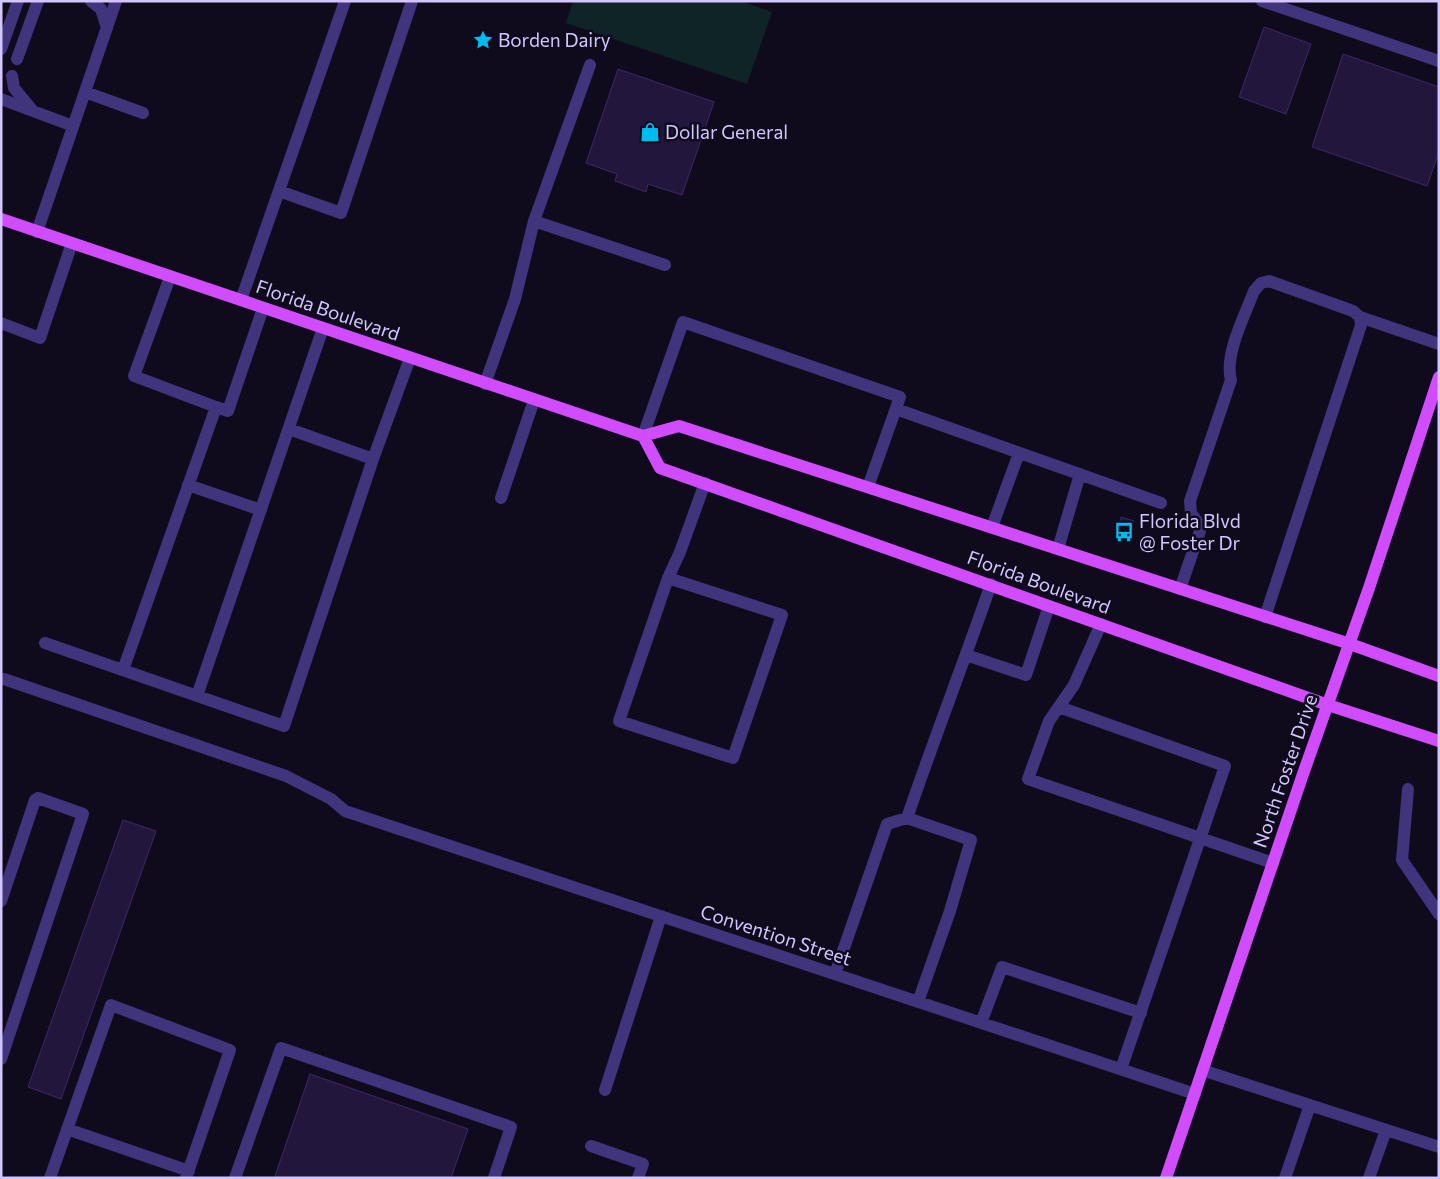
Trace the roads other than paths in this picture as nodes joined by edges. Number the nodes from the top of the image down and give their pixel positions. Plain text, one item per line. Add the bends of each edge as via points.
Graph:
1 (18, 1) edge
2 (38, 1) edge
3 (90, 1) edge
4 (116, 1) edge
5 (345, 1) edge
6 (412, 1) edge
7 (1262, 1) edge
8 (107, 28) junction
9 (1, 49) edge
10 (17, 59) dead end
11 (1439, 61) edge
12 (590, 65) dead end
13 (12, 76) dead end
14 (85, 92) junction
15 (1, 100) edge
16 (35, 113) junction
17 (143, 113) dead end
18 (73, 126) junction
19 (278, 191) junction
20 (1, 219) edge
21 (534, 221) junction
22 (37, 232) junction
23 (72, 243) junction
24 (665, 264) dead end
25 (170, 277) junction
26 (241, 300) junction
27 (263, 308) junction
28 (1360, 317) junction
29 (1, 323) edge
30 (323, 328) junction
31 (1439, 344) edge
32 (410, 358) junction
33 (1439, 377) edge
34 (485, 384) junction
35 (534, 400) junction
36 (222, 409) junction
37 (896, 409) junction
38 (289, 429) junction
39 (643, 436) junction
40 (1019, 453) junction
41 (373, 459) junction
42 (1080, 474) junction
43 (705, 483) junction
44 (188, 485) junction
45 (868, 487) junction
46 (502, 498) dead end
47 (1161, 503) dead end
48 (261, 510) junction
49 (992, 527) junction
50 (1058, 549) junction
51 (668, 578) junction
52 (990, 584) junction
53 (1180, 589) junction
54 (1049, 606) junction
55 (1266, 617) junction
56 (1101, 624) junction
57 (44, 643) dead end
58 (1350, 644) junction
59 (966, 655) junction
60 (123, 670) junction
61 (1439, 676) edge
62 (4, 680) dead end
63 (197, 696) junction
64 (1328, 705) junction
65 (1059, 706) junction
66 (1439, 741) edge
67 (1408, 789) dead end
68 (907, 818) junction
69 (1200, 838) junction
70 (1273, 863) junction
71 (1, 902) edge
72 (1439, 914) edge
73 (661, 916) junction
74 (835, 974) junction
75 (918, 1002) junction
76 (1141, 1013) junction
77 (981, 1023) junction
78 (1, 1059) edge
79 (1121, 1070) junction
80 (1202, 1070) junction
81 (605, 1090) dead end
82 (1194, 1094) junction
83 (1310, 1105) junction
84 (67, 1129) junction
85 (1386, 1130) junction
86 (591, 1146) dead end
87 (1439, 1147) edge
88 (187, 1174) edge
89 (50, 1178) edge
90 (235, 1178) edge
91 (494, 1178) edge
92 (638, 1178) edge
93 (1166, 1178) edge
94 (1285, 1178) edge
95 (1369, 1178) edge

1 - 9 street
2 - 10 street
3 - 8 street via 101,9
4 - 8 street
5 - 19 street
6 - 19 street via 341,213
7 - 11 street
8 - 14 street
12 - 21 street
13 - 16 street via 14,88
14 - 17 street
14 - 18 street
15 - 16 street
16 - 18 street
18 - 22 street
19 - 26 street
20 - 22 main road, Florida Boulevard
21 - 24 street
21 - 34 street via 515,300
22 - 23 main road, Florida Boulevard
23 - 25 main road, Florida Boulevard
23 - 29 street via 40,338
25 - 26 main road, Florida Boulevard
25 - 36 street via 134,376
26 - 27 main road, Florida Boulevard
27 - 30 main road, Florida Boulevard
27 - 36 street
28 - 31 street
28 - 53 street via 1353,311 1268,281 1254,290 1229,363 1231,380 1190,501 1200,531
28 - 55 street via 1361,325
30 - 32 main road, Florida Boulevard
30 - 38 street
32 - 34 main road, Florida Boulevard
32 - 41 street
33 - 58 main road, North Foster Drive
34 - 35 main road, Florida Boulevard
35 - 39 main road, Florida Boulevard
35 - 46 street
36 - 44 street
37 - 39 street via 900,397 683,322
37 - 40 street
37 - 45 street
38 - 41 street
38 - 48 street
39 - 43 main road, Florida Boulevard via 660,468
39 - 45 main road, Florida Boulevard via 679,426
40 - 42 street
40 - 49 street
41 - 63 street via 284,726
42 - 47 street
42 - 50 street
43 - 51 street
43 - 52 main road, Florida Boulevard
44 - 48 street
44 - 60 street
45 - 49 main road, Florida Boulevard
48 - 63 street
49 - 50 main road, Florida Boulevard
50 - 53 main road, Florida Boulevard
51 - 51 street via 619,721 733,758 782,616
52 - 54 main road, Florida Boulevard
52 - 59 street
53 - 55 main road, Florida Boulevard
54 - 56 main road, Florida Boulevard
54 - 59 street via 1026,675
55 - 58 main road, Florida Boulevard
56 - 64 main road, Florida Boulevard
56 - 65 street via 1074,685
57 - 60 street
58 - 61 main road, Florida Boulevard
58 - 64 main road, North Foster Drive
59 - 68 street
60 - 63 street
62 - 73 street, Convention Street via 286,776 330,799 345,811
64 - 66 main road, Florida Boulevard
64 - 70 main road, North Foster Drive
65 - 69 street via 1224,766
65 - 69 street via 1049,721 1028,779
67 - 72 street via 1402,860
68 - 74 street via 887,824
68 - 75 street via 971,840
69 - 70 street
69 - 76 street
70 - 80 main road, North Foster Drive
71 - 78 street via 37,799 82,814
73 - 74 street, Convention Street
73 - 81 street
74 - 75 street, Convention Street
75 - 77 street, Convention Street
76 - 77 street via 1002,967
76 - 79 street
77 - 79 street, Convention Street
79 - 82 street, Convention Street
80 - 82 main road, North Foster Drive
80 - 83 street
82 - 93 main road, North Foster Drive
83 - 85 street
83 - 94 street
84 - 88 street
84 - 88 street via 111,1005 230,1050
84 - 89 street
85 - 87 street
85 - 95 street
86 - 92 street via 643,1164
90 - 91 street via 281,1048 511,1128

